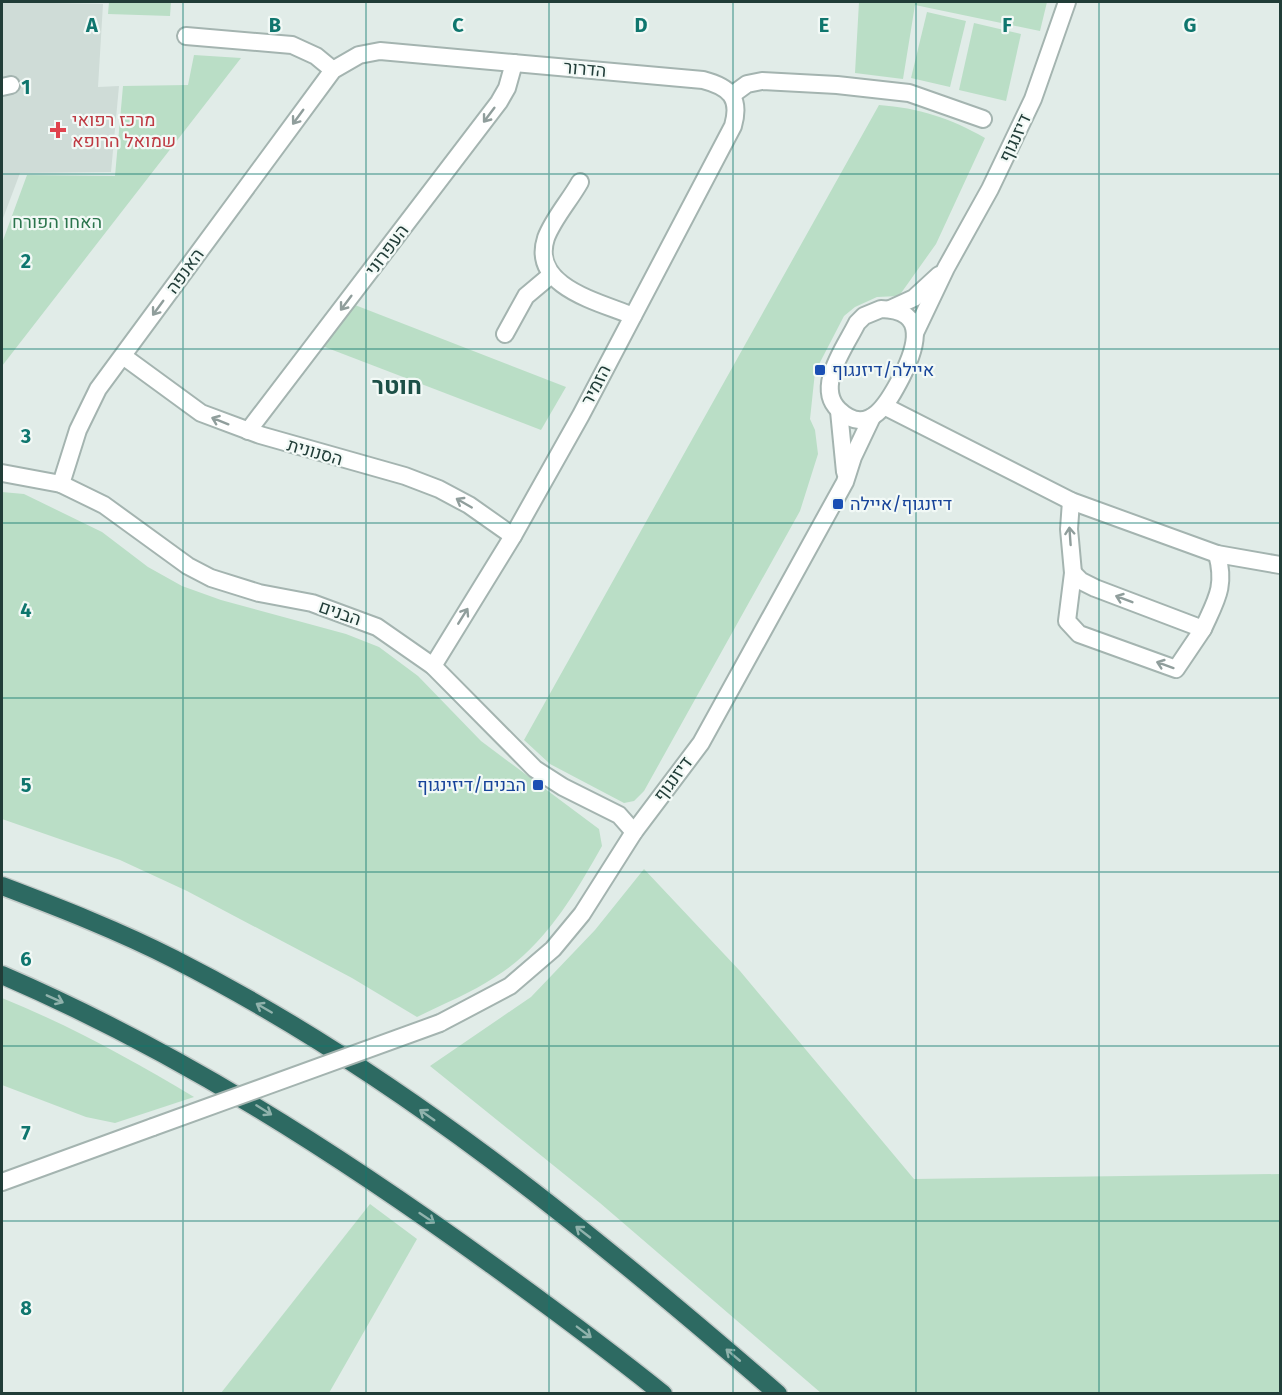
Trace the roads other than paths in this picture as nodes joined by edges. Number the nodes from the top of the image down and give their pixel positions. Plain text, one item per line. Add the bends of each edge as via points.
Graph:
1 (1067, 2) edge
2 (186, 36) dead end
3 (514, 63) junction
4 (333, 70) junction
5 (732, 95) junction
6 (983, 119) dead end
7 (580, 182) dead end
8 (946, 268) junction
9 (551, 274) junction
10 (890, 309) junction
11 (633, 316) junction
12 (915, 333) junction
13 (505, 334) dead end
14 (123, 356) junction
15 (886, 407) junction
16 (839, 411) junction
17 (872, 417) junction
18 (248, 431) junction
19 (2, 473) edge
20 (845, 482) junction
21 (61, 484) junction
22 (1071, 501) junction
23 (513, 536) junction
24 (1217, 554) junction
25 (1281, 566) edge
26 (1073, 573) junction
27 (1203, 629) junction
28 (433, 666) junction
29 (634, 832) junction
30 (2, 886) edge
31 (2, 975) edge
32 (2, 1182) edge
33 (663, 1394) edge
34 (778, 1394) edge

1 - 8 street, דיזנגוף via 1033,99
2 - 4 street via 292,45 311,52
3 - 4 street, הדרור via 380,51 359,55
3 - 5 street, הדרור via 703,80 718,84
3 -> 18 street, העפרוני via 500,102
4 -> 14 street, האנפה
5 - 6 street via 747,84 762,81 837,85 909,93
5 - 11 street, הזמיר via 737,111 733,126
7 - 9 street via 546,237 545,262
8 - 10 street, דיזנגוף via 914,298
8 - 12 street, דיזנגוף
9 - 11 street via 562,286
9 - 13 street via 526,296
10 - 12 street via 906,317
10 - 16 street via 872,311 857,323 830,379 830,396
11 - 23 street, הזמיר
12 - 15 street via 914,352
18 -> 14 street, הסנונית via 201,413
14 - 21 street, האנפה via 98,389 78,430
15 - 17 street
15 - 22 street
16 - 17 street via 855,418
16 - 20 street
17 - 20 street, דיזנגוף
23 -> 18 street, הסנונית via 439,489
19 - 21 street, הבנים
20 - 29 street, דיזנגוף via 701,743
21 - 28 street, הבנים via 104,505 188,566 211,578 242,589 312,603 377,627
22 - 24 street
26 -> 22 street
28 -> 23 street, הזמיר
24 - 25 street
24 - 27 street via 1221,590
27 -> 26 street via 1095,588
27 -> 26 street via 1176,669 1079,634 1067,621
28 - 29 street, הבנים via 535,769 619,815
29 - 32 street, דיזנגוף, bridge via 582,914 553,949 510,986 440,1023
34 -> 30 highway via 554,1209 352,1062 173,958
31 -> 33 highway via 130,1035 291,1127 436,1224

